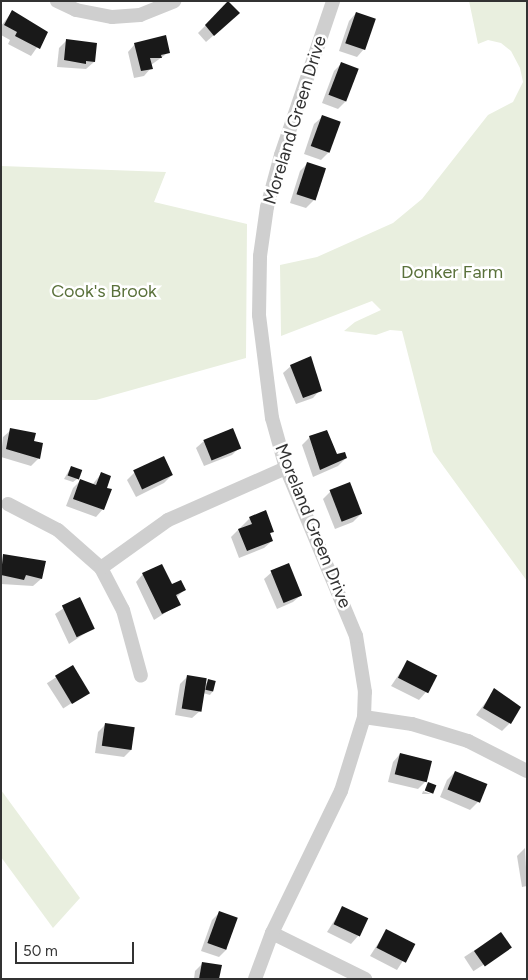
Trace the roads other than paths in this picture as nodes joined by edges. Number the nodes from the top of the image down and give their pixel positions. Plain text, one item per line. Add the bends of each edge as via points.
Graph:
1 (57, 1) edge
2 (174, 1) edge
3 (333, 1) edge
4 (286, 468) junction
5 (8, 504) dead end
6 (101, 568) junction
7 (140, 676) dead end
8 (364, 716) junction
9 (527, 771) edge
10 (272, 933) junction
11 (255, 979) edge
12 (365, 979) edge

1 - 2 street via 88,13 124,17 155,10
3 - 4 street, Moreland Green Drive via 281,155 267,207 260,256 258,315 263,367 272,418
4 - 6 street via 168,520
4 - 8 street, Moreland Green Drive via 356,636 365,692
5 - 6 street via 58,530
6 - 7 street via 123,610
8 - 9 street via 412,724 468,741
8 - 10 street, Moreland Green Drive via 341,791
10 - 11 street, Moreland Green Drive
10 - 12 street

